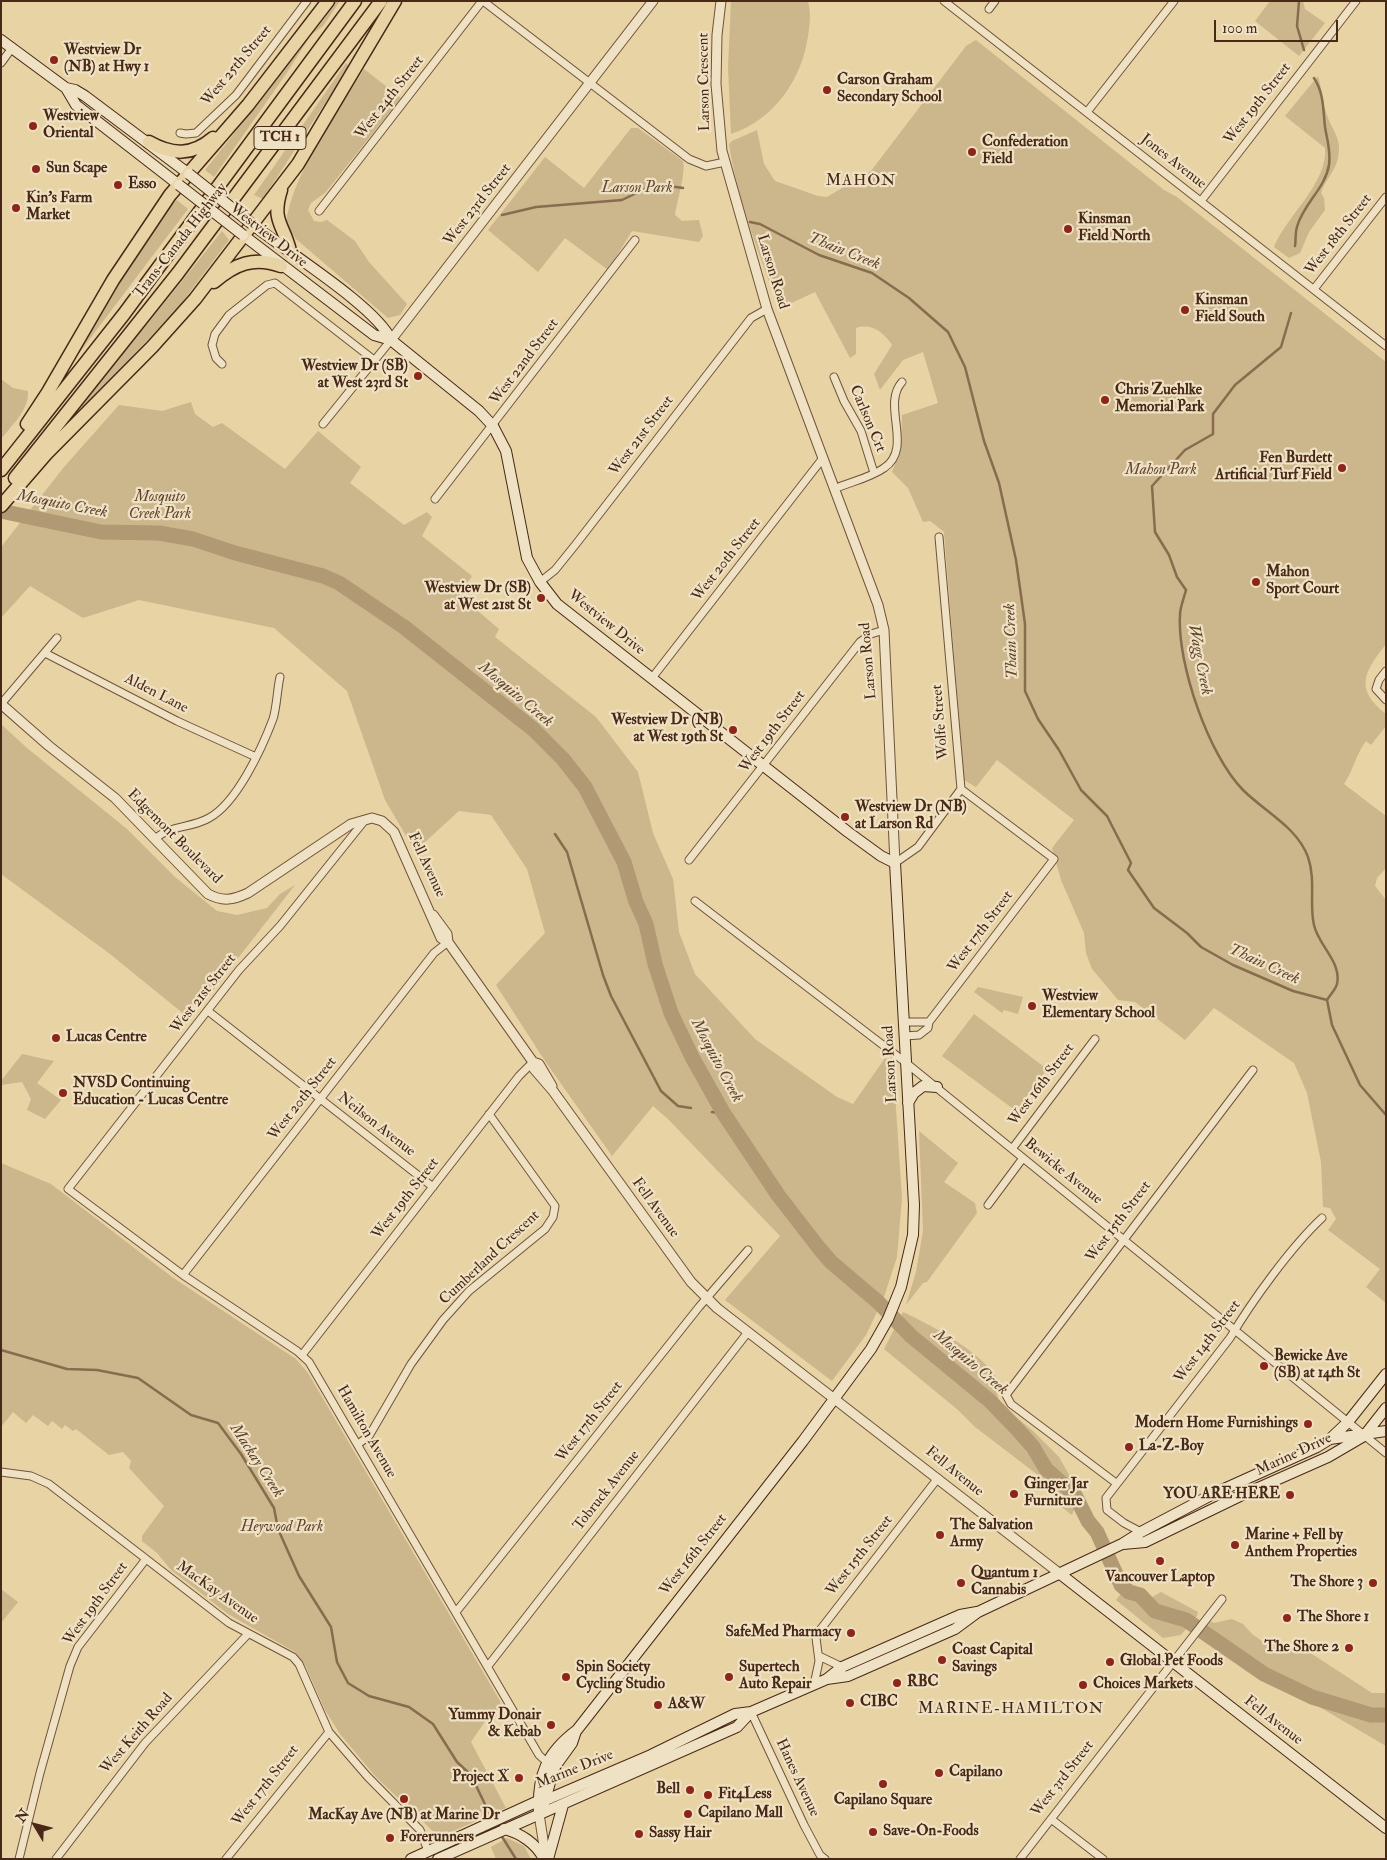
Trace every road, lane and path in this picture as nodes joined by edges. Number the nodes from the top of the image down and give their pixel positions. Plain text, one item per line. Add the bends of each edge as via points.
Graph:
1 (307, 1) edge
2 (328, 1) edge
3 (356, 1) edge
4 (381, 1) edge
5 (395, 1) edge
6 (483, 1) edge
7 (653, 1) edge
8 (721, 1) edge
9 (944, 1) edge
10 (995, 1) edge
11 (1174, 1) edge
12 (1356, 1) edge
13 (989, 9) dead end
14 (1, 40) edge
15 (12, 48) junction
16 (1, 63) edge
17 (590, 82) junction
18 (66, 88) junction
19 (1087, 112) junction
20 (224, 132) junction
21 (180, 133) dead end
22 (149, 142) junction
23 (725, 162) junction
24 (189, 174) junction
25 (286, 179) junction
26 (179, 185) junction
27 (1386, 197) edge
28 (1201, 201) junction
29 (319, 211) dead end
30 (252, 224) junction
31 (243, 235) junction
32 (635, 240) dead end
33 (290, 251) junction
34 (281, 266) junction
35 (1314, 289) junction
36 (195, 298) junction
37 (767, 309) junction
38 (391, 340) junction
39 (1386, 346) edge
40 (374, 360) junction
41 (222, 364) dead end
42 (834, 377) dead end
43 (902, 382) dead end
44 (33, 421) junction
45 (323, 424) dead end
46 (493, 426) junction
47 (823, 458) junction
48 (1, 464) edge
49 (1, 470) edge
50 (874, 473) junction
51 (834, 489) junction
52 (1, 496) edge
53 (435, 499) dead end
54 (1, 506) edge
55 (939, 537) dead end
56 (540, 582) junction
57 (884, 630) junction
58 (57, 638) dead end
59 (45, 653) junction
60 (1386, 671) edge
61 (280, 677) dead end
62 (652, 678) junction
63 (1386, 700) edge
64 (1, 704) edge
65 (256, 757) junction
66 (765, 766) junction
67 (961, 790) junction
68 (366, 819) junction
69 (156, 838) junction
70 (689, 860) dead end
71 (895, 863) junction
72 (694, 901) dead end
73 (448, 942) junction
74 (208, 1010) junction
75 (904, 1022) junction
76 (929, 1022) junction
77 (904, 1036) junction
78 (1095, 1039) dead end
79 (533, 1062) junction
80 (905, 1062) junction
81 (1252, 1070) dead end
82 (937, 1087) junction
83 (320, 1099) junction
84 (908, 1103) junction
85 (489, 1114) junction
86 (1012, 1149) junction
87 (1023, 1158) junction
88 (433, 1187) junction
89 (68, 1189) joint
90 (988, 1205) dead end
91 (1322, 1218) dead end
92 (1124, 1239) junction
93 (748, 1250) dead end
94 (183, 1275) junction
95 (707, 1298) junction
96 (1235, 1330) junction
97 (748, 1332) junction
98 (302, 1355) junction
99 (1386, 1374) edge
100 (835, 1399) junction
101 (1386, 1408) edge
102 (1348, 1422) junction
103 (1386, 1431) edge
104 (1364, 1436) junction
105 (1330, 1439) junction
106 (358, 1444) junction
107 (1386, 1453) edge
108 (1, 1472) edge
109 (938, 1478) junction
110 (1116, 1483) junction
111 (1141, 1532) junction
112 (1122, 1544) junction
113 (146, 1559) junction
114 (1059, 1573) junction
115 (1222, 1599) dead end
116 (456, 1612) junction
117 (978, 1612) junction
118 (248, 1634) junction
119 (819, 1656) junction
120 (1173, 1662) junction
121 (488, 1666) junction
122 (842, 1667) junction
123 (827, 1679) junction
124 (814, 1685) junction
125 (751, 1712) junction
126 (329, 1732) junction
127 (551, 1765) junction
128 (542, 1801) junction
129 (563, 1804) junction
130 (539, 1814) junction
131 (1051, 1819) junction
132 (1386, 1828) edge
133 (504, 1829) junction
134 (428, 1851) junction
135 (821, 1857) edge
136 (20, 1859) edge
137 (56, 1859) edge
138 (226, 1859) edge
139 (411, 1859) edge
140 (438, 1859) edge
141 (546, 1859) edge
142 (1020, 1859) edge
143 (1103, 1859) edge

1 - 21 street, West 25th Street via 236,95 196,132
2 - 20 highway
3 - 44 highway, Trans-Canada Highway / TCH 1 via 124,314
4 - 52 highway, Trans-Canada Highway / TCH 1 via 183,266
5 - 25 highway via 311,143
6 - 17 street
6 - 29 street, West 24th Street
7 - 17 street, West 23rd Street
8 - 23 street, Larson Crescent via 716,84
9 - 19 street, Jones Avenue
10 - 13 street
11 - 19 street
12 - 28 street, West 19th Street
14 - 15 main road, Westview Drive
15 - 16 street
15 - 18 main road, Westview Drive
17 - 23 street via 689,159 706,166
17 - 38 street, West 23rd Street
18 - 22 main road, Westview Drive via 85,96
18 - 26 main road, Westview Drive via 76,105
19 - 28 street, Jones Avenue
20 - 22 highway via 188,152 171,152
20 - 24 highway
22 - 24 main road, Westview Drive
23 - 37 street, Larson Road
24 - 26 highway
24 - 30 main road, Westview Drive, bridge
25 - 30 highway
25 - 33 highway via 278,197 277,219
26 - 31 main road, Westview Drive, bridge
26 - 44 highway via 126,258
27 - 35 street, West 18th Street
28 - 35 street, Jones Avenue
30 - 31 highway
30 - 33 main road, Westview Drive
31 - 34 main road, Westview Drive
31 - 36 highway
32 - 46 street, West 22nd Street
33 - 38 main road, Westview Drive via 367,311 387,331
34 - 36 highway via 259,261 241,263
34 - 38 main road, Westview Drive via 374,335
35 - 39 street, Jones Avenue
36 - 54 highway via 152,347 68,430
37 - 47 street, Larson Road
37 - 56 street, West 21st Street via 751,318 594,522 555,570
38 - 40 street, West 23rd Street
38 - 46 main road, Westview Drive via 480,411
40 - 41 street via 275,284 267,285 222,324 212,345 216,358
40 - 45 street, West 23rd Street
42 - 50 street, Carlson Crt via 861,431
43 - 50 street via 894,396 898,430 896,451 885,468
44 - 48 highway
44 - 49 highway, Trans-Canada Highway / TCH 1
46 - 53 street, West 22nd Street
46 - 56 main road, Westview Drive via 506,451 528,558
47 - 51 street, Larson Road
47 - 62 street, West 20th Street
50 - 51 street
51 - 57 street, Larson Road
55 - 67 street, Wolfe Street
56 - 62 main road, Westview Drive via 567,613
57 - 66 street, West 19th Street via 860,642
57 - 71 street, Larson Road
58 - 59 street
59 - 64 street
59 - 65 street, Alden Lane via 177,721
60 - 63 street via 1376,689
61 - 65 street via 273,717
62 - 66 main road, Westview Drive
64 - 69 street, Edgemont Boulevard via 115,798
65 - 69 street via 236,791 211,817 197,824 167,830
66 - 70 street, West 19th Street
66 - 71 main road, Westview Drive via 881,856
67 - 71 street via 918,847
67 - 76 street, West 17th Street via 1054,859
68 - 69 street, Edgemont Boulevard via 351,824 248,893 228,900 208,894
68 - 73 street, Fell Avenue via 382,821 394,832 435,927
68 - 74 street, West 21st Street
71 - 75 main road, Larson Road
72 - 80 street, Bewicke Avenue
73 - 79 street, Fell Avenue
73 - 83 street, West 20th Street via 434,953
74 - 83 street, Neilson Avenue
74 - 89 street, West 21st Street
75 - 76 street
75 - 77 main road, Larson Road
76 - 77 street, West 17th Street via 928,1028 919,1035
77 - 80 main road, Larson Road
78 - 86 street, West 16th Street
79 - 85 street, West 19th Street
79 - 95 street, Fell Avenue via 534,1069 686,1275
80 - 82 street, Bewicke Avenue
80 - 84 main road, Larson Road
81 - 92 street, West 15th Street
82 - 84 main road via 923,1086
82 - 86 street, Bewicke Avenue
83 - 88 street, Neilson Avenue
83 - 94 street, West 20th Street
84 - 100 main road, Larson Road via 914,1205 907,1267 883,1330
85 - 88 street, West 19th Street
85 - 106 street, Cumberland Crescent via 555,1206 553,1218 545,1229 469,1291 443,1320 411,1364 369,1436
86 - 87 street, Bewicke Avenue
87 - 90 street
87 - 92 street, Bewicke Avenue
88 - 98 street, West 19th Street
89 - 94 street, Hamilton Avenue
91 - 96 street, West 14th Street via 1273,1277
92 - 96 street, Bewicke Avenue
92 - 110 street, West 15th Street via 1008,1392 1007,1398
93 - 95 street, West 17th Street
94 - 98 street, Hamilton Avenue
95 - 97 street, Fell Avenue
95 - 116 street, West 17th Street
96 - 102 street, Bewicke Avenue
96 - 110 street, West 14th Street
97 - 100 street, Fell Avenue
97 - 121 street, Tobruck Avenue
98 - 106 street, Hamilton Avenue via 322,1382
99 - 102 main road
100 - 109 street, Fell Avenue
100 - 127 main road, West 16th Street via 576,1730 564,1739
101 - 104 main road
102 - 104 street, Bewicke Avenue
102 - 105 main road, Marine Drive
103 - 104 main road
104 - 105 main road, Marine Drive
104 - 107 street, Bewicke Avenue
104 - 112 main road, Marine Drive via 1328,1457 1145,1542
105 - 111 main road, Marine Drive
106 - 116 street, Hamilton Avenue
108 - 113 street, MacKay Avenue via 31,1476 49,1484
109 - 114 street, Fell Avenue
109 - 119 street, West 15th Street via 820,1630 816,1638
110 - 111 street, West 14th Street via 1106,1498 1106,1510
111 - 112 main road, Marine Drive
112 - 114 main road, Marine Drive
113 - 118 street, MacKay Avenue
113 - 136 street, West 19th Street via 78,1647 70,1666
114 - 117 main road, Marine Drive
114 - 120 main road, Fell Avenue
115 - 120 street, West 3rd Street
116 - 121 street, Hamilton Avenue
117 - 122 main road, Marine Drive via 960,1615
117 - 123 main road, Marine Drive via 955,1629 900,1654 848,1676
118 - 126 street, MacKay Avenue via 286,1651 299,1664
118 - 137 street, West Keith Road via 145,1742
119 - 122 street
119 - 124 street, West 15th Street
120 - 131 street, West 3rd Street
120 - 132 main road, Fell Avenue
121 - 127 street, Hamilton Avenue via 539,1755
122 - 123 main road, Marine Drive
123 - 124 main road, Marine Drive
124 - 125 main road, Marine Drive
125 - 128 main road, Marine Drive via 735,1714 651,1755
125 - 129 main road, Marine Drive via 741,1725
125 - 135 street, Hanes Avenue
126 - 134 street, MacKay Avenue via 420,1830
126 - 138 street, West 17th Street
127 - 128 main road, West 16th Street
128 - 130 main road, West 16th Street
128 - 134 main road, Marine Drive
129 - 130 main road, Marine Drive
129 - 141 main road
130 - 133 main road, Marine Drive
130 - 141 street
131 - 142 street, West 3rd Street
131 - 143 street
133 - 140 main road, Marine Drive
133 - 141 main road via 531,1843
134 - 139 main road, Marine Drive

